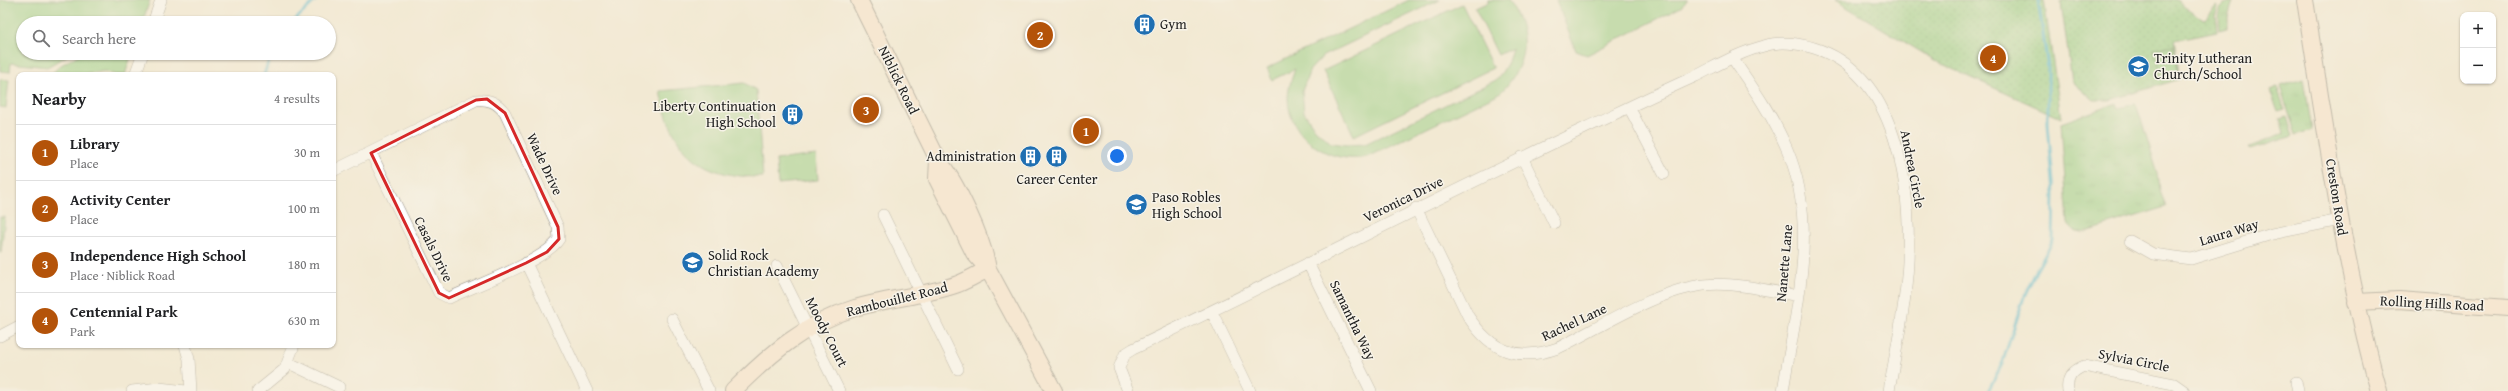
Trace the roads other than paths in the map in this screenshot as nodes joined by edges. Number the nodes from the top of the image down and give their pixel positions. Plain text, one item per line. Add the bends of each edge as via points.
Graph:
1 (161, 0) edge
2 (859, 0) edge
3 (2305, 0) edge
4 (155, 16) edge
5 (1733, 59) junction
6 (140, 60) edge
7 (136, 72) edge
8 (1629, 107) junction
9 (371, 153) junction
10 (1522, 157) junction
11 (336, 170) edge
12 (1664, 174) dead end
13 (1416, 208) junction
14 (883, 215) dead end
15 (2340, 220) junction
16 (1554, 223) dead end
17 (2130, 241) dead end
18 (526, 263) junction
19 (1308, 263) junction
20 (776, 266) dead end
21 (988, 269) junction
22 (921, 293) junction
23 (1798, 296) junction
24 (2356, 302) junction
25 (2508, 308) edge
26 (1212, 312) junction
27 (672, 319) dead end
28 (16, 328) edge
29 (809, 328) junction
30 (0, 336) edge
31 (187, 348) edge
32 (293, 348) edge
33 (1030, 351) junction
34 (289, 363) junction
35 (958, 369) dead end
36 (339, 387) dead end
37 (132, 391) edge
38 (186, 391) edge
39 (191, 391) edge
40 (258, 391) edge
41 (588, 391) edge
42 (709, 391) edge
43 (733, 391) edge
44 (840, 391) edge
45 (1042, 391) edge
46 (1054, 391) edge
47 (1128, 391) edge
48 (1250, 391) edge
49 (1371, 391) edge
50 (1783, 391) edge
51 (1890, 391) edge
52 (2068, 391) edge
53 (2184, 391) edge
54 (2379, 391) edge

1 - 4 street
2 - 21 main road, Niblick Road via 938,160 948,173 982,244
3 - 15 main road, Creston Road
5 - 8 street, Veronica Drive
5 - 23 street, Nanette Lane via 1778,130 1795,171 1803,223 1802,274
5 - 51 street, Andrea Circle via 1768,44 1815,48 1854,69 1878,99 1897,149 1908,219 1905,294
6 - 7 street
8 - 10 street, Veronica Drive
8 - 12 street
9 - 11 street, Wade Drive
9 - 18 street, Casals Drive via 439,294 443,297 449,298
9 - 18 street, Wade Drive via 476,100 493,101 505,113 558,227 555,245
10 - 13 street, Veronica Drive
10 - 16 street
13 - 19 street, Veronica Drive
13 - 23 street, Rachel Lane via 1478,332 1492,345 1524,356 1542,354 1558,348 1660,297 1680,290 1703,285 1729,285
14 - 22 street
15 - 17 street, Laura Way via 2272,234 2191,258 2153,254
15 - 24 main road, Creston Road
18 - 41 street
19 - 26 street, Veronica Drive
19 - 49 street, Samantha Way
20 - 29 street, Moody Court
21 - 22 main road, Rambouillet Road via 959,284
21 - 33 main road, Niblick Road
22 - 29 main road, Rambouillet Road via 853,308
22 - 35 street
23 - 50 street, Nanette Lane
24 - 25 main road, Rolling Hills Road via 2399,300
24 - 54 main road, Creston Road
26 - 47 street, Veronica Drive via 1125,354 1119,368
26 - 48 street
27 - 42 street
28 - 30 street
29 - 43 main road, Rambouillet Road via 788,340
29 - 44 street, Moody Court
31 - 39 street
32 - 34 street
33 - 45 main road, Niblick Road via 1034,376
33 - 46 main road, Niblick Road
34 - 36 street
34 - 40 street via 280,375
37 - 38 street via 159,388
52 - 53 street, Sylvia Circle via 2070,375 2084,366 2174,384

